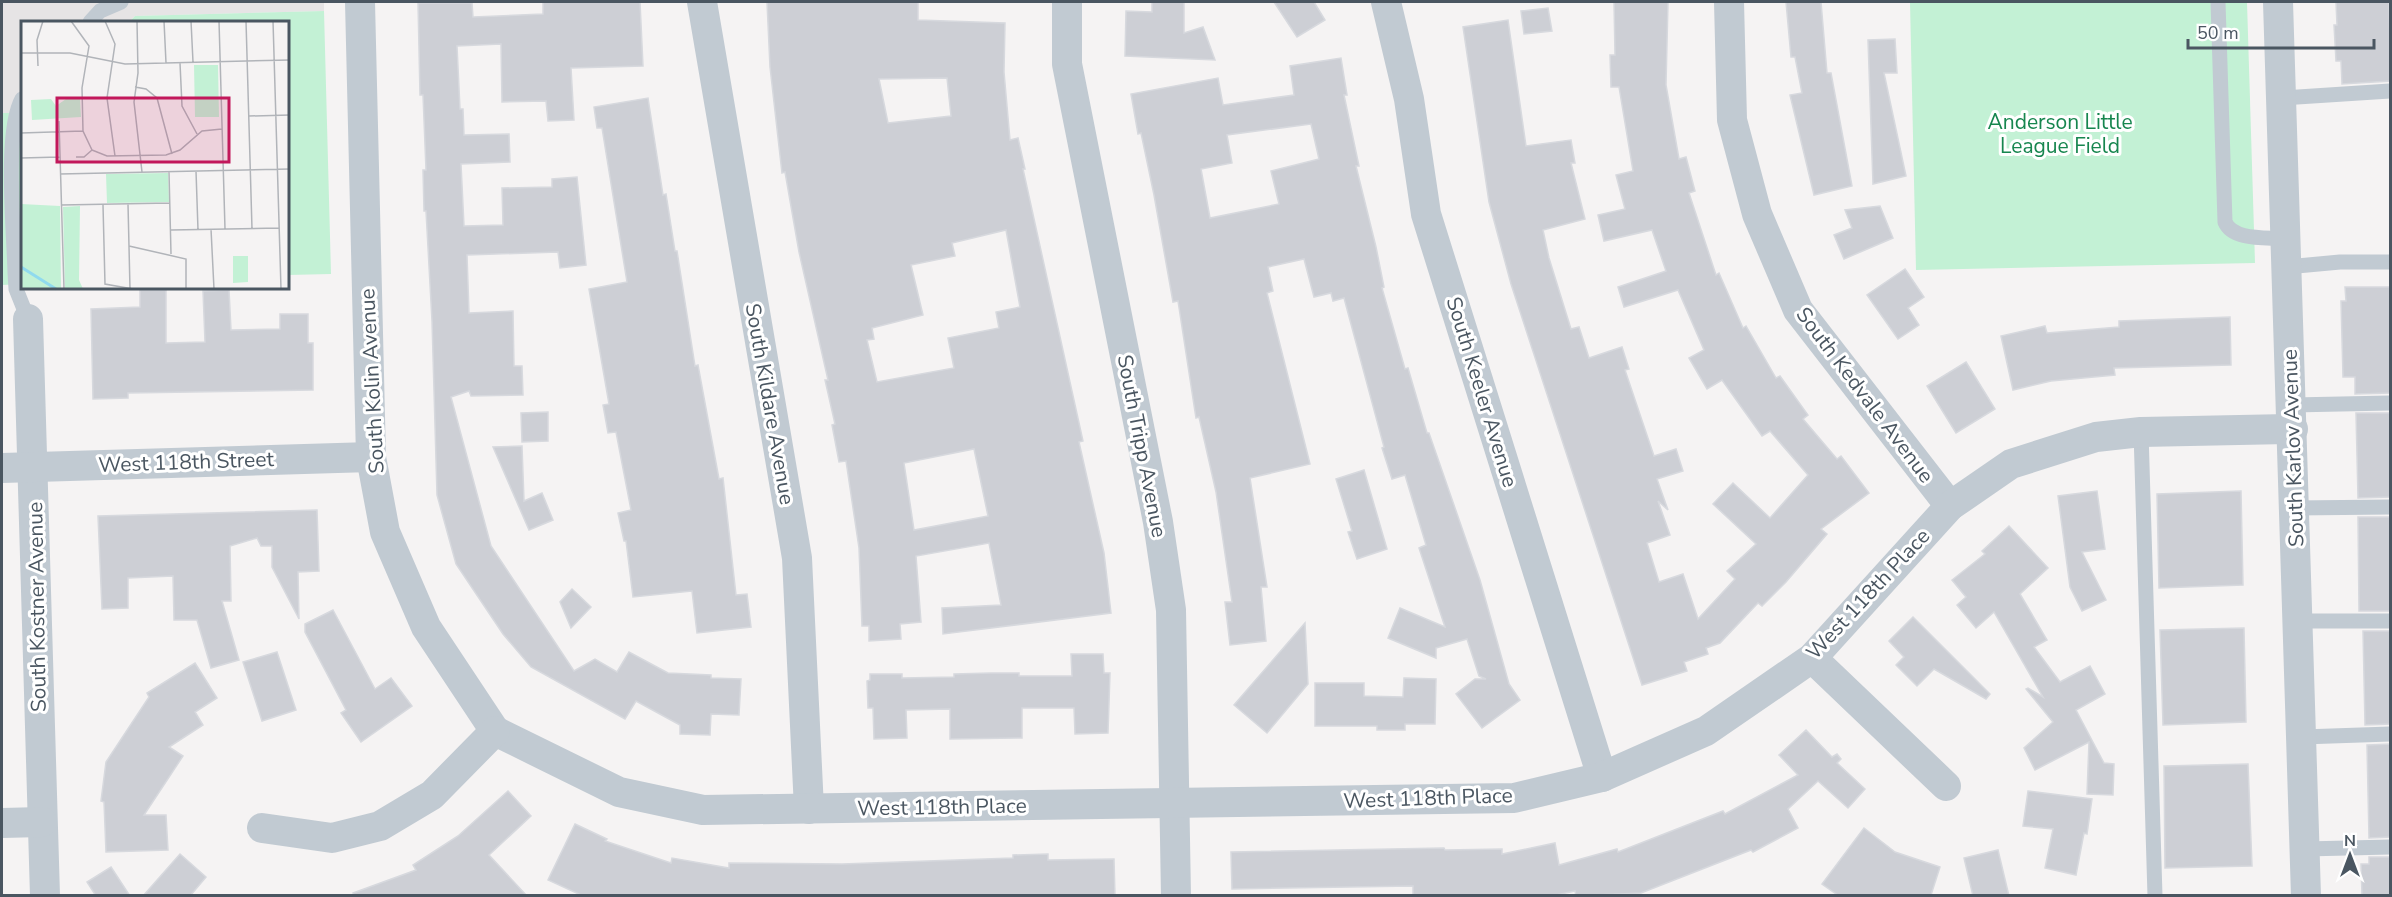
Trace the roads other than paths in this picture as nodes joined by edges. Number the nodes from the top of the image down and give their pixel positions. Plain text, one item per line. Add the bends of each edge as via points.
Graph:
1 (121, 2) edge
2 (360, 2) edge
3 (702, 2) edge
4 (1067, 2) edge
5 (1386, 2) edge
6 (1729, 2) edge
7 (2218, 2) edge
8 (2278, 2) edge
9 (91, 21) edge
10 (2391, 91) edge
11 (2281, 98) junction
12 (21, 101) edge
13 (2286, 253) junction
14 (2391, 262) edge
15 (28, 319) joint
16 (2391, 403) edge
17 (2293, 417) junction
18 (2141, 432) junction
19 (371, 458) junction
20 (34, 466) junction
21 (2, 468) edge
22 (1950, 506) junction
23 (2295, 507) junction
24 (2391, 507) edge
25 (2299, 621) junction
26 (2391, 621) edge
27 (1812, 658) junction
28 (495, 731) junction
29 (2391, 734) edge
30 (2302, 737) junction
31 (1602, 777) junction
32 (1946, 786) dead end
33 (1173, 803) junction
34 (809, 809) junction
35 (42, 822) junction
36 (2, 824) edge
37 (261, 828) dead end
38 (2391, 847) edge
39 (2305, 849) junction
40 (45, 896) edge
41 (1176, 896) edge
42 (2155, 896) edge
43 (2307, 896) edge

1 - 9 lane via 100,11
2 - 19 street, South Kolin Avenue
3 - 34 street, South Kildare Avenue via 797,558
4 - 33 street, South Tripp Avenue via 1067,64 1158,522 1171,610
5 - 31 street, South Keeler Avenue via 1409,99 1426,214
6 - 22 street, South Kedvale Avenue via 1732,120 1757,214 1798,310
7 - 13 lane via 2225,222 2229,230
8 - 11 street, South Karlov Avenue
10 - 11 lane
11 - 13 street, South Karlov Avenue
12 - 15 lane via 16,110 13,148 15,272 16,290
13 - 14 lane via 2340,262
13 - 17 street, South Karlov Avenue
15 - 20 street, South Kostner Avenue
16 - 17 lane
17 - 18 street, West 118th Place
17 - 23 street, South Karlov Avenue
18 - 22 street, West 118th Place via 2096,437 2011,464
18 - 42 lane
19 - 20 street, West 118th Street
19 - 28 street, South Kolin Avenue via 385,532 426,627
20 - 21 street, West 118th Street
20 - 35 street, South Kostner Avenue
22 - 27 street, West 118th Place
23 - 24 lane
23 - 25 street, South Karlov Avenue
25 - 26 lane
25 - 30 street, South Karlov Avenue
27 - 31 street, West 118th Place via 1706,731
27 - 32 street
28 - 34 street, West 118th Place via 619,792 703,810
28 - 37 street via 432,795 380,826 332,838
29 - 30 lane
30 - 39 street, South Karlov Avenue
31 - 33 street, West 118th Place via 1514,798
33 - 34 street, West 118th Place
33 - 41 street, South Tripp Avenue
35 - 36 street
35 - 40 street, South Kostner Avenue
38 - 39 lane
39 - 43 street, South Karlov Avenue

